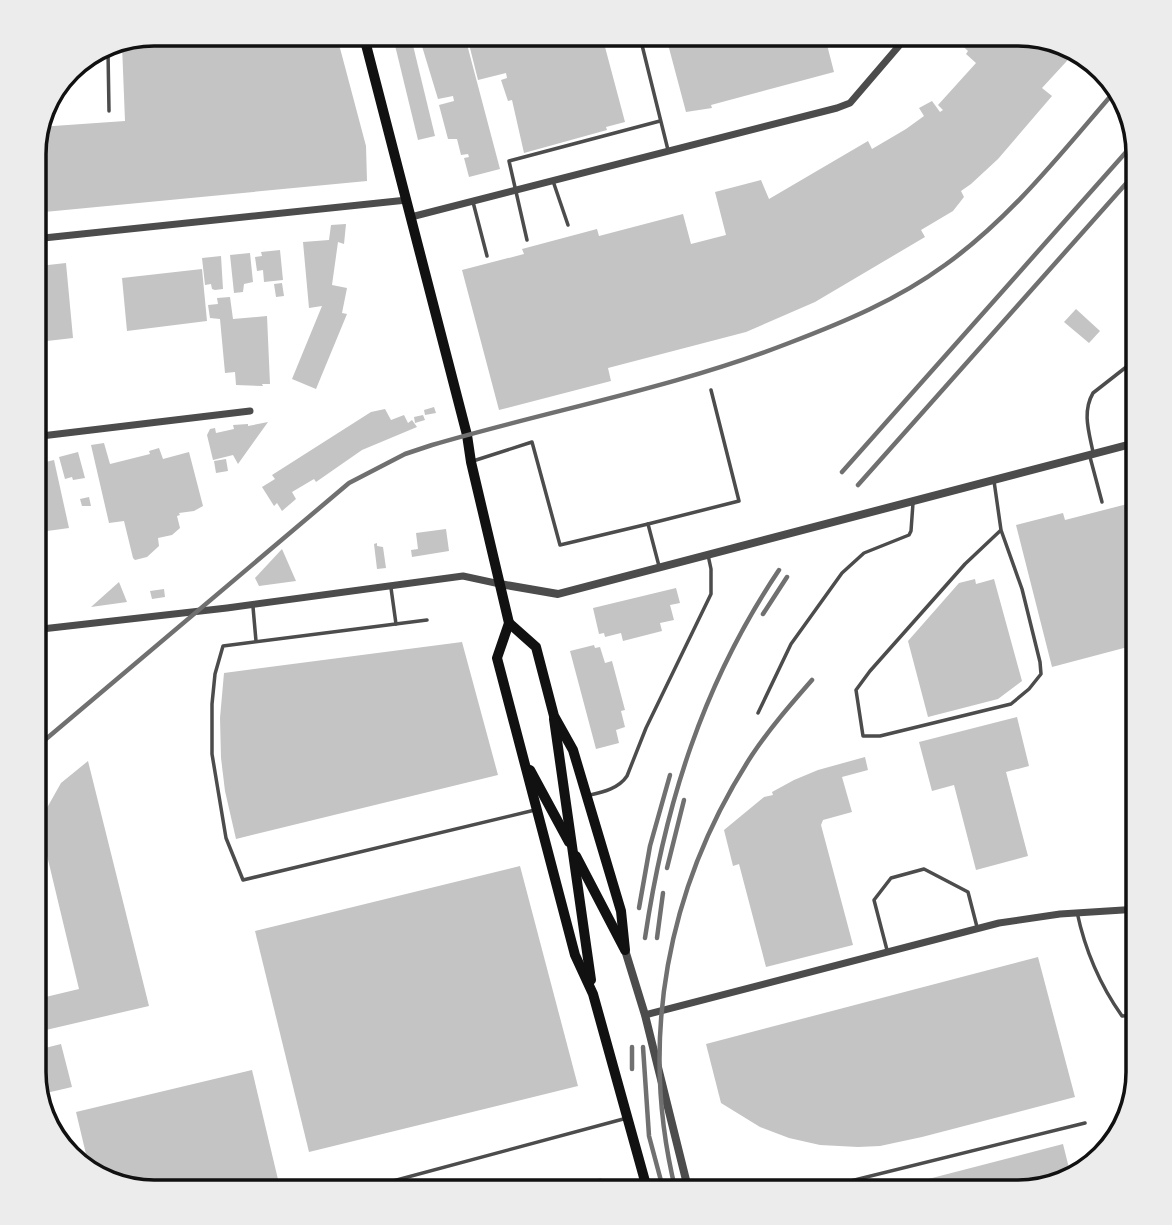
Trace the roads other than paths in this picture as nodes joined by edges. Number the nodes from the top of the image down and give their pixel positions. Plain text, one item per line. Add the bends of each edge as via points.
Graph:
1 (366, 45) edge
2 (642, 46) edge
3 (899, 46) edge
4 (108, 56) edge
5 (109, 111) dead end
6 (660, 121) junction
7 (668, 150) junction
8 (553, 179) junction
9 (515, 189) junction
10 (407, 200) junction
11 (473, 200) junction
12 (411, 217) junction
13 (568, 225) dead end
14 (46, 238) edge
15 (527, 240) dead end
16 (487, 256) dead end
17 (1126, 367) edge
18 (711, 390) dead end
19 (250, 411) dead end
20 (46, 435) edge
21 (1126, 445) edge
22 (1091, 454) junction
23 (471, 461) junction
24 (993, 479) junction
25 (913, 500) junction
26 (1102, 502) dead end
27 (648, 524) junction
28 (1001, 530) junction
29 (708, 555) junction
30 (659, 568) junction
31 (500, 584) junction
32 (390, 586) junction
33 (252, 604) junction
34 (427, 620) dead end
35 (509, 623) junction
36 (396, 624) junction
37 (46, 628) edge
38 (256, 642) junction
39 (758, 713) dead end
40 (554, 716) junction
41 (522, 753) junction
42 (588, 796) junction
43 (537, 809) junction
44 (573, 849) junction
45 (1126, 910) edge
46 (1077, 912) junction
47 (978, 928) junction
48 (625, 950) junction
49 (888, 952) junction
50 (593, 994) junction
51 (645, 1016) junction
52 (1126, 1016) edge
53 (627, 1117) junction
54 (1084, 1123) dead end
55 (396, 1180) edge
56 (645, 1180) edge
57 (686, 1180) edge
58 (854, 1180) edge

1 - 10 main road
2 - 6 lane
3 - 7 street via 850,103
4 - 5 lane
6 - 7 lane
6 - 9 lane via 509,162
7 - 8 street
8 - 9 street
8 - 13 lane
9 - 11 street
9 - 15 lane
10 - 12 main road
10 - 14 street
11 - 12 street
11 - 16 lane
12 - 23 main road
17 - 22 lane via 1088,401
18 - 27 lane via 739,501
19 - 20 street
21 - 22 street
22 - 24 street
22 - 26 lane
23 - 27 lane via 532,442 560,545
23 - 31 main road
24 - 25 street
24 - 28 lane
25 - 29 street
25 - 39 lane via 909,535 864,553 842,573 791,644
27 - 30 lane
28 - 28 lane via 965,564 856,690 863,736 880,736 1011,704 1041,674 1022,589
29 - 30 street
29 - 42 lane via 711,594 627,776 605,792
30 - 31 street via 558,594
31 - 32 street via 463,576
31 - 35 main road
32 - 33 street
32 - 36 lane
33 - 37 street
33 - 38 lane
34 - 36 lane
35 - 40 main road via 536,647
35 - 41 main road via 497,658
36 - 38 lane
38 - 43 lane via 223,646 212,704 217,791 226,838 243,880
40 - 42 main road via 573,750
40 - 44 main road
41 - 43 main road
41 - 44 main road
42 - 48 main road via 623,921
43 - 50 main road via 575,955
44 - 48 main road
44 - 50 main road
45 - 46 street
46 - 47 street
46 - 52 lane via 1105,992
47 - 49 street
47 - 49 lane via 968,892 924,869 891,878 874,900
48 - 51 street
49 - 51 street
50 - 53 main road
51 - 57 street
53 - 55 lane
53 - 56 main road
54 - 58 lane

